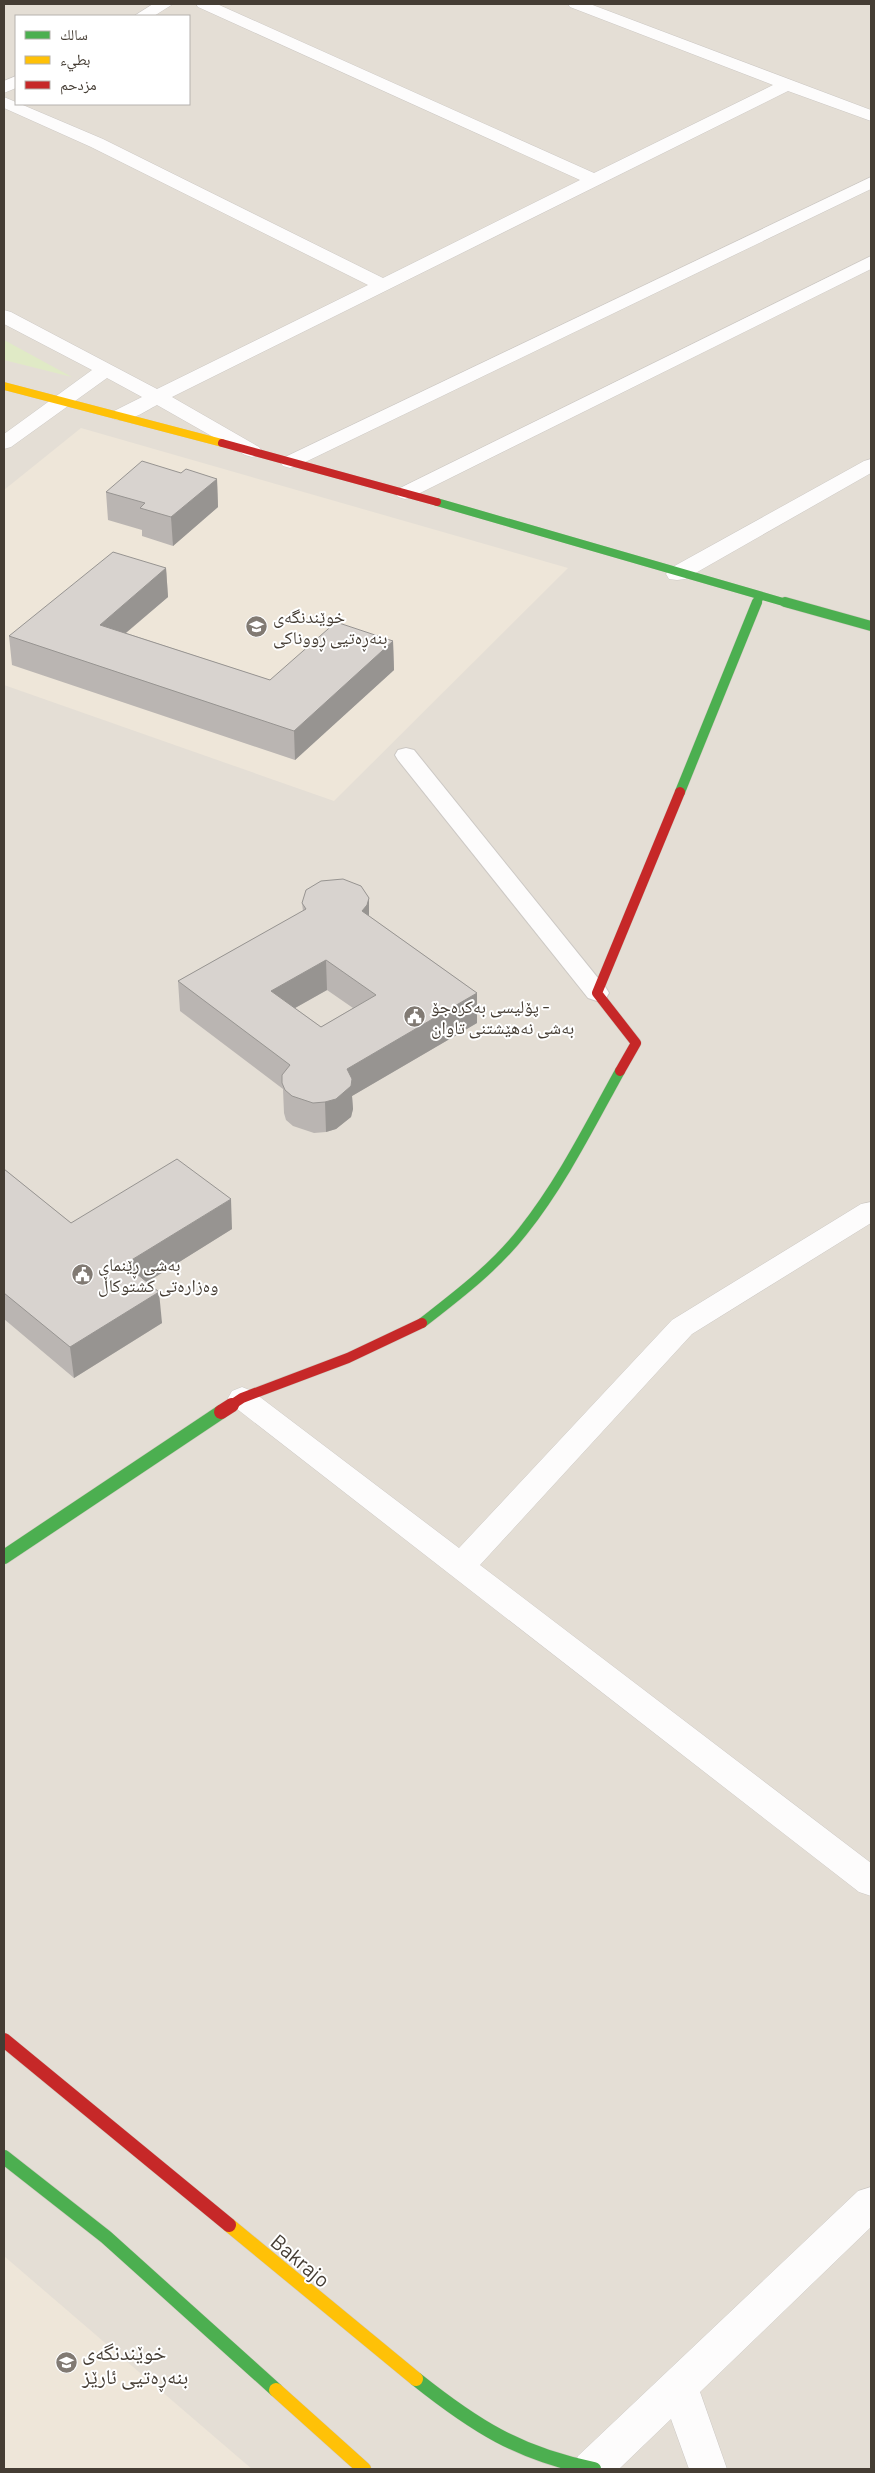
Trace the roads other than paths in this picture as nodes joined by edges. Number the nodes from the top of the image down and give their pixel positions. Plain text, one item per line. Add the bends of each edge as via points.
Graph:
1 (165, 4) edge
2 (204, 4) edge
3 (576, 4) edge
4 (144, 15) edge
5 (15, 82) edge
6 (788, 84) junction
7 (4, 88) edge
8 (4, 102) edge
9 (871, 116) edge
10 (595, 180) junction
11 (871, 182) edge
12 (871, 262) edge
13 (382, 285) junction
14 (4, 316) edge
15 (105, 370) junction
16 (4, 386) edge
17 (157, 397) junction
18 (60, 401) junction
19 (121, 415) junction
20 (4, 443) edge
21 (252, 452) junction
22 (290, 462) junction
23 (871, 465) edge
24 (405, 493) junction
25 (677, 574) junction
26 (759, 598) junction
27 (871, 626) edge
28 (406, 755) dead end
29 (597, 993) junction
30 (871, 1211) edge
31 (242, 1398) junction
32 (4, 1557) edge
33 (461, 1566) junction
34 (871, 1882) edge
35 (4, 2040) edge
36 (4, 2157) edge
37 (871, 2203) edge
38 (679, 2387) junction
39 (364, 2469) edge
40 (593, 2469) edge
41 (708, 2469) edge

1 - 4 street
2 - 10 street
3 - 6 street
5 - 7 street
6 - 9 street
6 - 10 street
8 - 13 street via 97,143
10 - 13 street
11 - 22 street
12 - 24 street
13 - 17 street
14 - 15 street
15 - 17 street
15 - 18 street
16 - 18 street
17 - 19 street
17 - 21 street
18 - 19 street
18 - 20 street
19 - 21 street
21 - 22 street
22 - 24 street
23 - 25 street
24 - 25 street
25 - 26 street
26 - 27 street
26 - 29 street
28 - 29 lane
29 - 31 street via 636,1043 557,1181 523,1231 472,1285 418,1326 348,1358
30 - 33 street via 682,1327
31 - 32 street
31 - 33 street
33 - 34 street
35 - 40 street, Bakrajo via 461,2416 508,2446 565,2465
36 - 39 street via 106,2237
37 - 38 street
38 - 40 street
38 - 41 street

